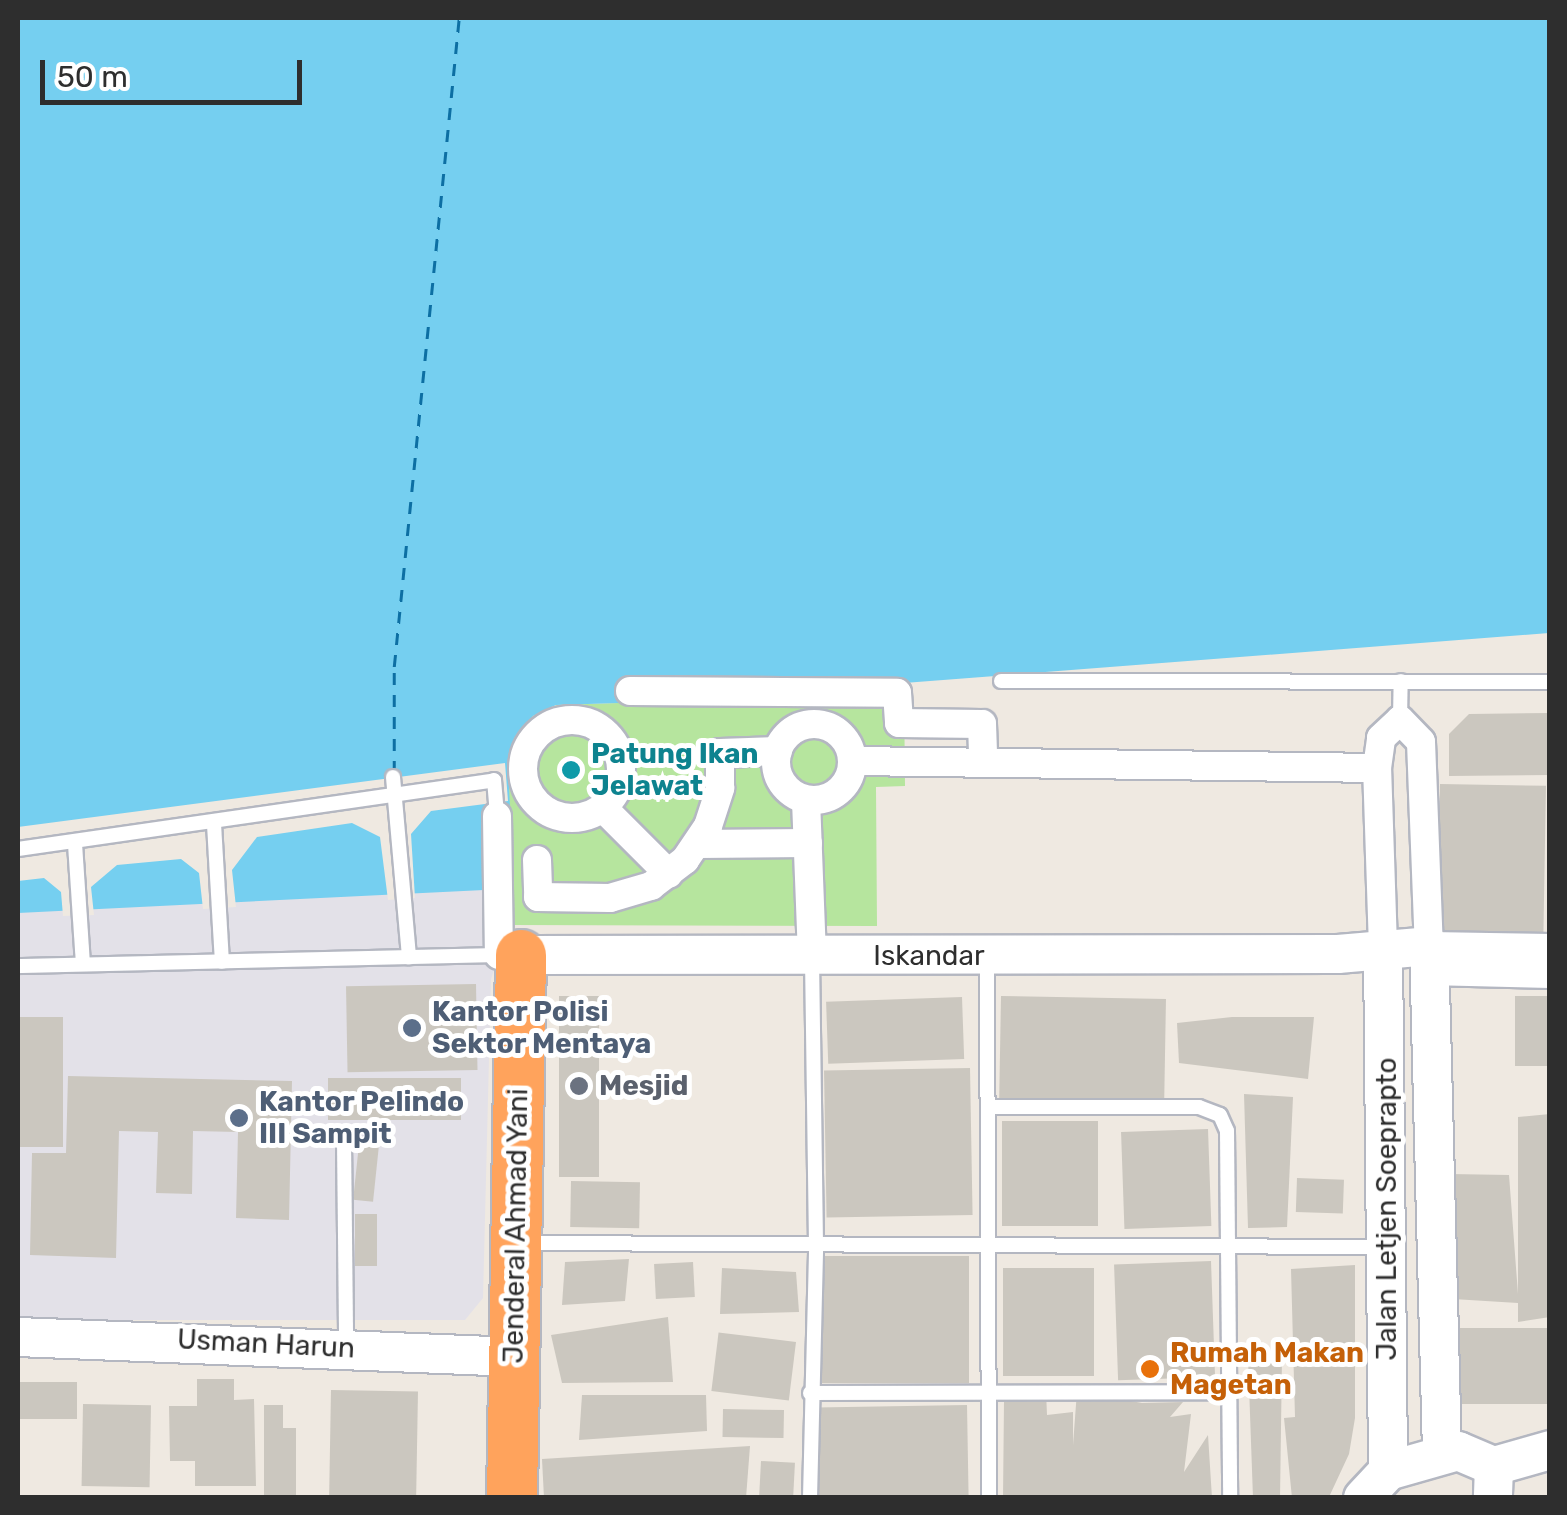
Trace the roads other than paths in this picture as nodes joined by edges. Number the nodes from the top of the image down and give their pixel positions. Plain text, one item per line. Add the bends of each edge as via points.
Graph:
1 (1001, 680) dead end
2 (1401, 680) junction
3 (1550, 682) edge
4 (630, 691) dead end
5 (1400, 720) junction
6 (778, 751) junction
7 (852, 762) junction
8 (983, 762) junction
9 (1377, 768) junction
10 (394, 778) dead end
11 (395, 797) junction
12 (806, 800) junction
13 (603, 808) dead end
14 (497, 816) joint
15 (214, 824) junction
16 (808, 843) junction
17 (75, 844) junction
18 (698, 844) junction
19 (18, 849) edge
20 (537, 860) dead end
21 (669, 874) junction
22 (1550, 948) edge
23 (510, 955) junction
24 (812, 956) junction
25 (987, 956) junction
26 (409, 958) junction
27 (1384, 958) junction
28 (1429, 958) junction
29 (222, 962) junction
30 (83, 963) junction
31 (18, 966) edge
32 (1550, 974) edge
33 (988, 1106) junction
34 (344, 1140) dead end
35 (516, 1244) junction
36 (816, 1244) junction
37 (988, 1245) junction
38 (1228, 1246) junction
39 (1387, 1247) junction
40 (18, 1337) edge
41 (346, 1347) junction
42 (513, 1357) junction
43 (988, 1391) junction
44 (1229, 1392) junction
45 (810, 1394) junction
46 (1550, 1450) edge
47 (1442, 1451) junction
48 (1494, 1482) edge
49 (1376, 1484) edge
50 (512, 1498) edge
51 (810, 1498) edge
52 (989, 1498) edge
53 (1230, 1498) edge

1 - 2 lane
2 - 3 lane
2 - 5 lane
4 - 8 street via 897,693 899,723 982,724
5 - 9 street via 1381,738
5 - 28 street via 1422,742
6 - 7 street via 792,731 816,724 841,736
6 - 12 street via 784,787
6 - 18 street via 720,753 715,808
7 - 8 street
7 - 12 street via 842,788
8 - 9 street
9 - 27 street
10 - 11 lane
11 - 14 lane via 494,780
11 - 15 lane
11 - 26 lane
12 - 16 street
13 - 21 street
14 - 23 street
15 - 17 lane
15 - 29 lane
16 - 18 street
16 - 24 street
17 - 19 lane
17 - 30 lane
18 - 21 street
20 - 21 street via 538,897 610,898
22 - 28 street, Iskandar
23 - 24 street, Iskandar
23 - 26 lane
23 - 35 highway, Jenderal Ahmad Yani
24 - 25 street, Iskandar
24 - 36 lane
25 - 27 street, Iskandar
25 - 33 lane
26 - 29 lane
27 - 28 street, Iskandar
27 - 39 street, Jalan Letjen Soeprapto
28 - 32 street, Iskandar
28 - 47 street, Jalan Letjen Soeprapto
29 - 30 lane
30 - 31 lane
33 - 37 lane
33 - 38 lane via 1199,1107 1220,1115 1227,1132
34 - 41 lane
35 - 36 lane
35 - 42 highway, Jenderal Ahmad Yani
36 - 37 lane
36 - 45 lane
37 - 38 lane
37 - 43 lane
38 - 39 lane
38 - 44 lane
39 - 49 street, Jalan Letjen Soeprapto
40 - 41 street, Usman Harun
41 - 42 street, Usman Harun
42 - 50 highway, Jenderal Ahmad Yani
43 - 44 lane
43 - 45 lane
43 - 52 lane
44 - 53 lane
45 - 51 lane
46 - 48 street
47 - 48 street via 1473,1453
47 - 49 street

